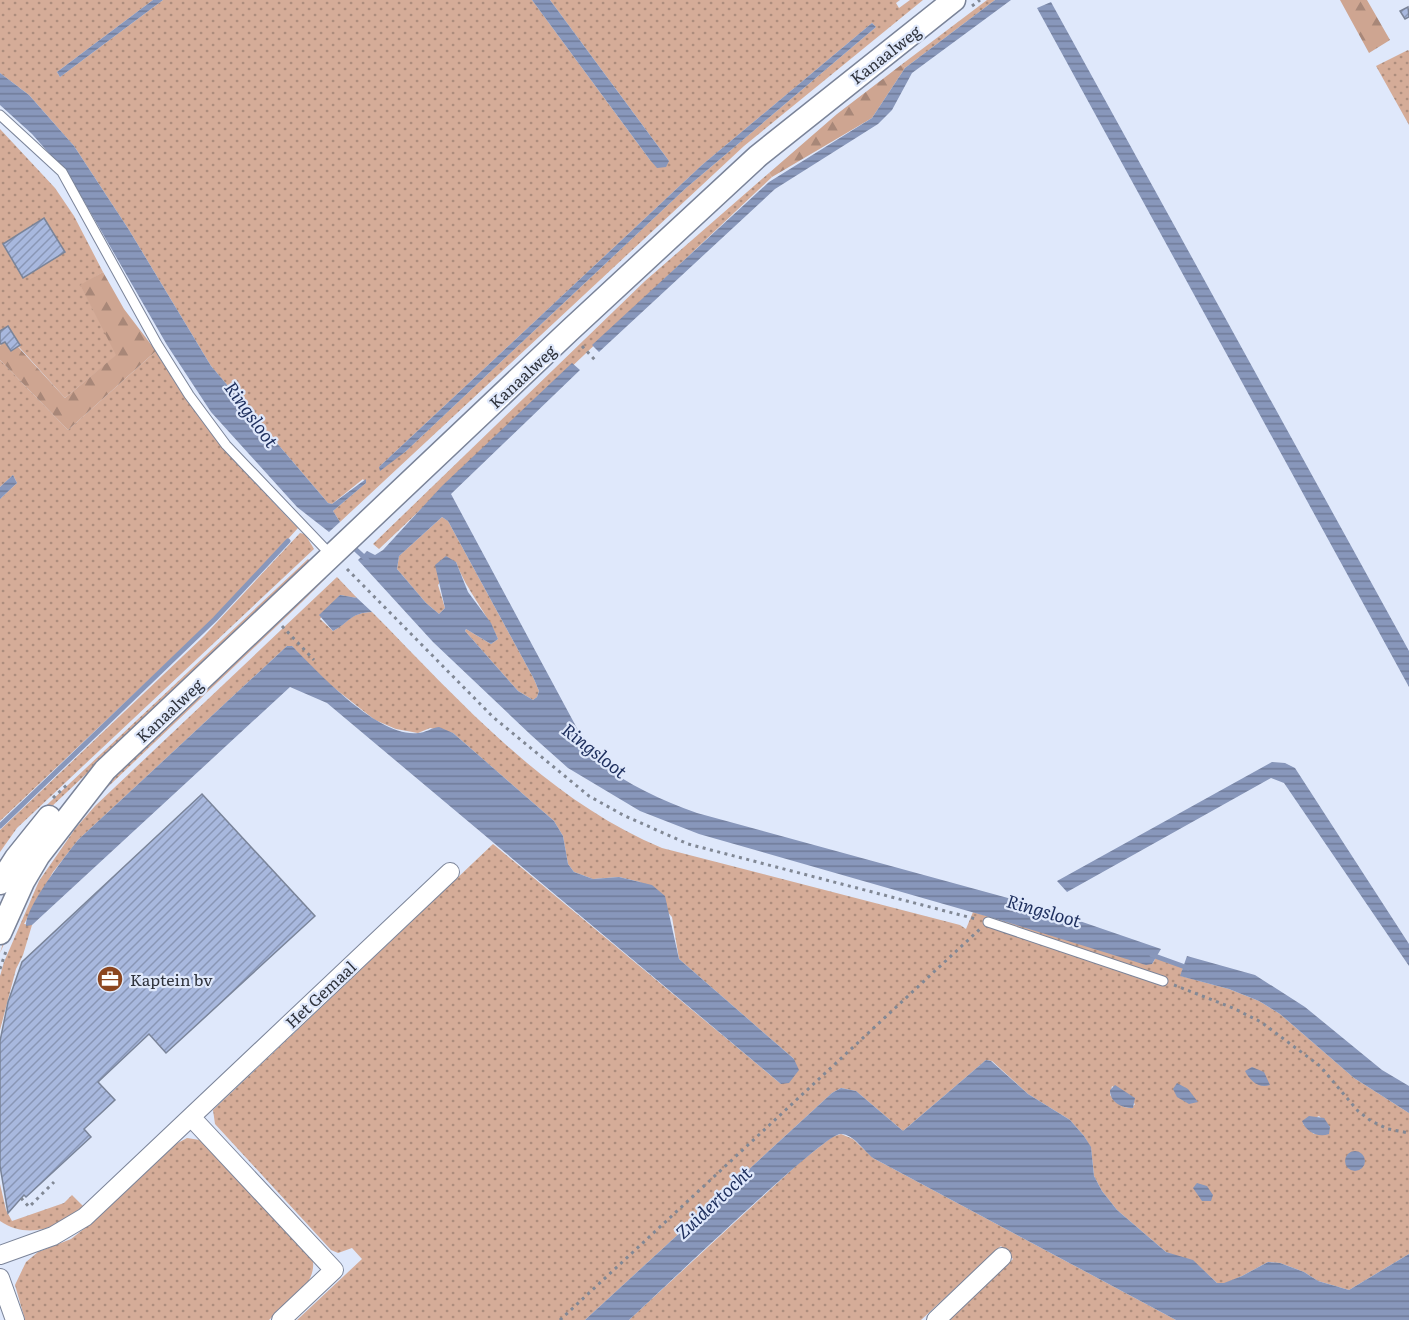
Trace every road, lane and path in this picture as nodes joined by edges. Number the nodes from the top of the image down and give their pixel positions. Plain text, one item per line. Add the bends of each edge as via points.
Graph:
1 (954, 0) edge
2 (0, 115) edge
3 (341, 559) junction
4 (279, 623) junction
5 (314, 660) dead end
6 (105, 770) junction
7 (450, 872) dead end
8 (0, 883) edge
9 (988, 922) junction
10 (3, 940) edge
11 (1, 960) edge
12 (0, 969) edge
13 (1163, 981) joint
14 (191, 1117) junction
15 (1409, 1133) edge
16 (54, 1182) dead end
17 (21, 1198) dead end
18 (0, 1255) edge
19 (1002, 1257) dead end
20 (0, 1278) edge
21 (15, 1320) edge
22 (281, 1320) edge
23 (560, 1320) edge
24 (936, 1320) edge

1 - 3 street, Kanaalweg via 758,156 358,530
2 - 3 lane via 62,172 157,344 226,446
3 - 4 street, Kanaalweg
3 - 9 path via 493,717 589,796 658,833 699,847
4 - 5 path
4 - 6 street, Kanaalweg
6 - 8 street, Kanaalweg via 81,785 50,817
6 - 10 street, Kanaalweg via 39,855 23,882
7 - 14 street, Het Gemaal
9 - 13 lane
9 - 23 path
10 - 11 path
11 - 12 path
13 - 15 path via 1261,1022 1320,1066 1371,1121
14 - 18 street, Het Gemaal via 76,1224
14 - 22 street via 334,1270
16 - 17 path via 28,1207
19 - 24 street
20 - 21 street

